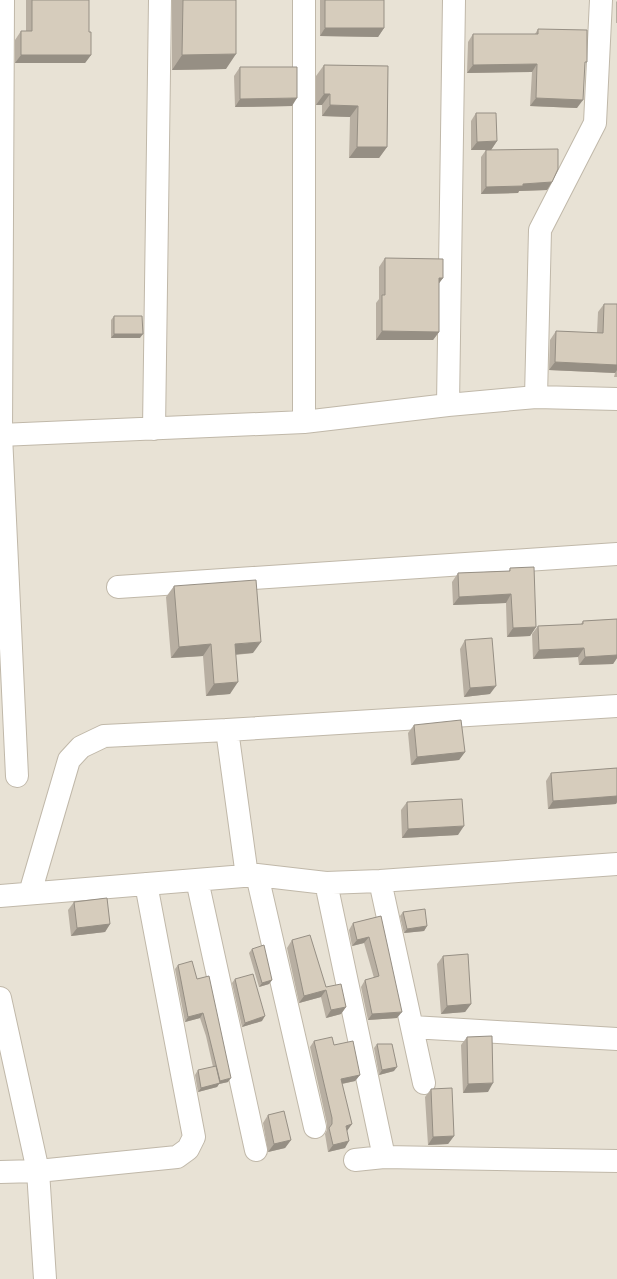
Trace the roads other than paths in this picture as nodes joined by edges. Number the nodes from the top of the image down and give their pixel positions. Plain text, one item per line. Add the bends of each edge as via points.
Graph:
1 (3, 0) edge
2 (160, 0) edge
3 (304, 0) edge
4 (454, 0) edge
5 (601, 0) edge
6 (536, 397) junction
7 (617, 399) edge
8 (448, 405) junction
9 (304, 422) junction
10 (154, 429) junction
11 (1, 435) edge
12 (617, 554) edge
13 (118, 587) dead end
14 (617, 706) edge
15 (227, 730) junction
16 (17, 776) dead end
17 (617, 864) edge
18 (252, 876) junction
19 (197, 880) junction
20 (380, 881) junction
21 (326, 883) junction
22 (146, 884) junction
23 (30, 893) junction
24 (0, 896) edge
25 (0, 998) edge
26 (412, 1026) junction
27 (617, 1039) edge
28 (424, 1082) dead end
29 (315, 1127) dead end
30 (256, 1150) dead end
31 (384, 1157) junction
32 (355, 1160) dead end
33 (617, 1161) edge
34 (38, 1171) junction
35 (0, 1172) edge
36 (45, 1279) edge

1 - 11 street
2 - 10 street
3 - 9 street
4 - 8 street
5 - 6 street via 595,123 540,230
6 - 7 street
6 - 8 street
8 - 9 street
9 - 10 street
10 - 11 street
11 - 16 street
12 - 13 street
14 - 15 street
15 - 18 street
15 - 23 street via 104,736 81,747 68,760
17 - 20 street
18 - 19 street
18 - 21 street
18 - 29 street
19 - 22 street
19 - 30 street
20 - 21 street
20 - 26 street
21 - 31 street
22 - 23 street
22 - 34 street via 194,1137 188,1149 177,1157
23 - 24 street
25 - 34 street
26 - 27 street
26 - 28 street
31 - 32 street
31 - 33 street
34 - 35 street
34 - 36 street

